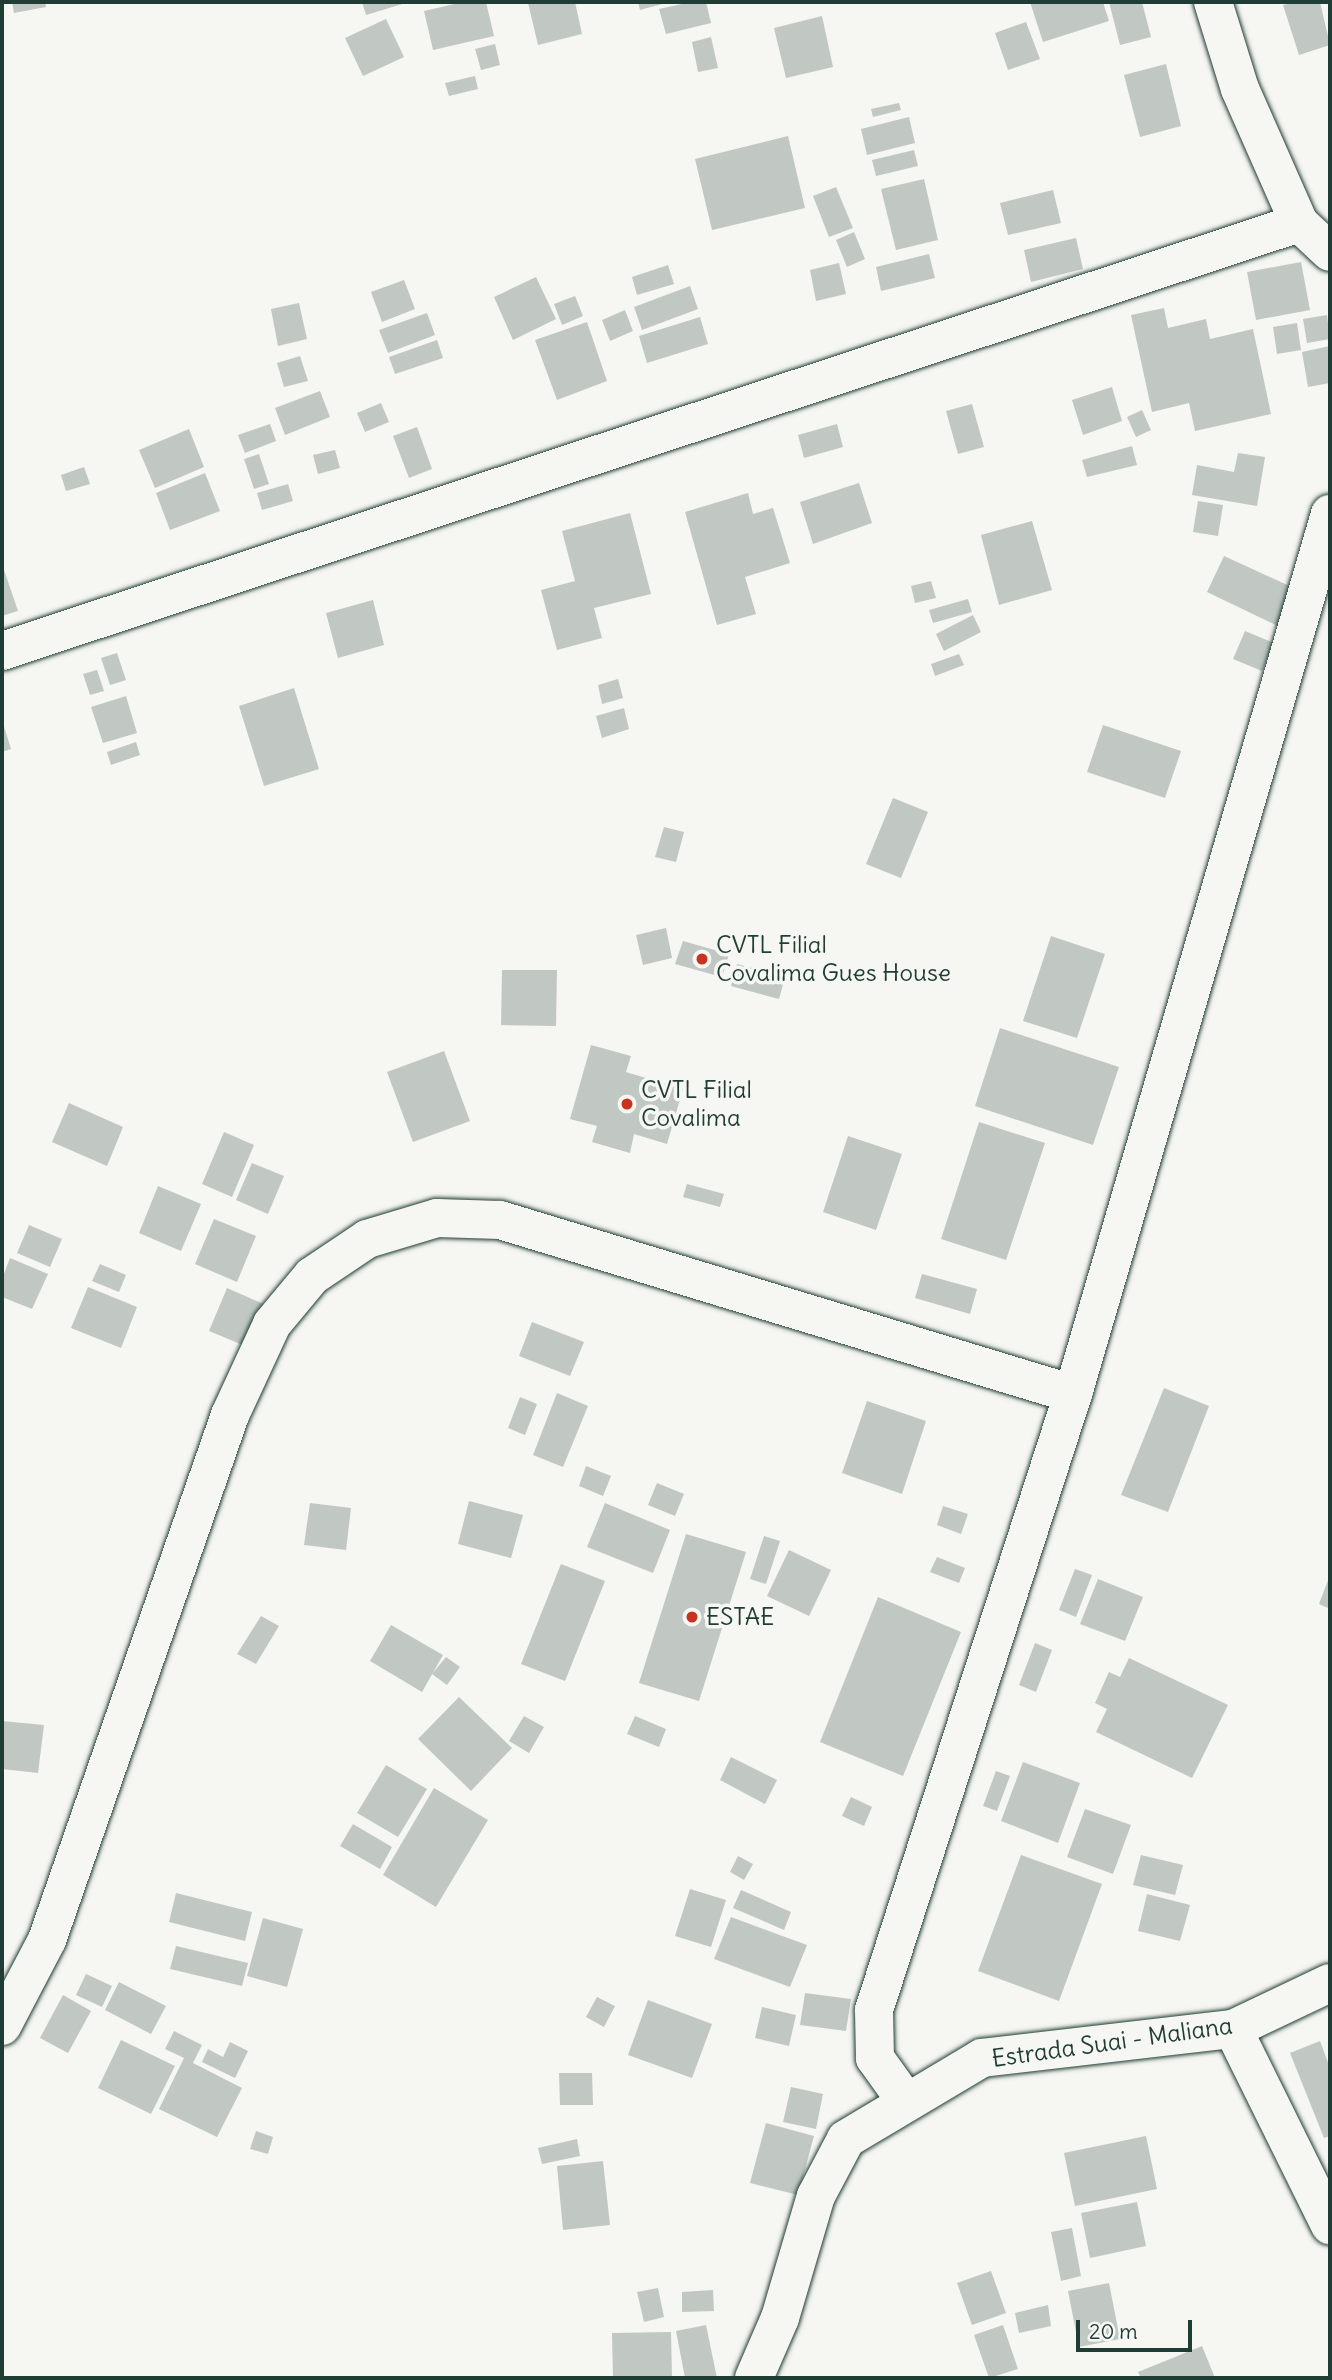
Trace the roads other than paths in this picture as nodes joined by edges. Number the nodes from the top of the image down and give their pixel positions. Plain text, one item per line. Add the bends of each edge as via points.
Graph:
1 (1213, 2) edge
2 (1299, 223) junction
3 (1330, 252) edge
4 (1330, 514) edge
5 (2, 651) edge
6 (1073, 1394) junction
7 (1330, 1983) edge
8 (2, 2026) edge
9 (1233, 2029) junction
10 (905, 2101) junction
11 (1330, 2225) edge
12 (780, 2318) junction
13 (754, 2378) edge
14 (773, 2378) edge

1 - 2 street via 1240,89
2 - 3 street
2 - 5 street
4 - 6 street
6 - 8 street via 500,1220 437,1218 367,1239 312,1276 272,1324 230,1415 47,1940
6 - 10 street via 874,2010 875,2058
7 - 9 street, Estrada Suai - Maliana
9 - 10 street, Estrada Suai - Maliana via 982,2058
9 - 11 street
10 - 12 street, Estrada Suai - Maliana via 846,2139 816,2196
12 - 13 street, Estrada Suai - Maliana
12 - 14 street, Estrada Suai - Maliana

